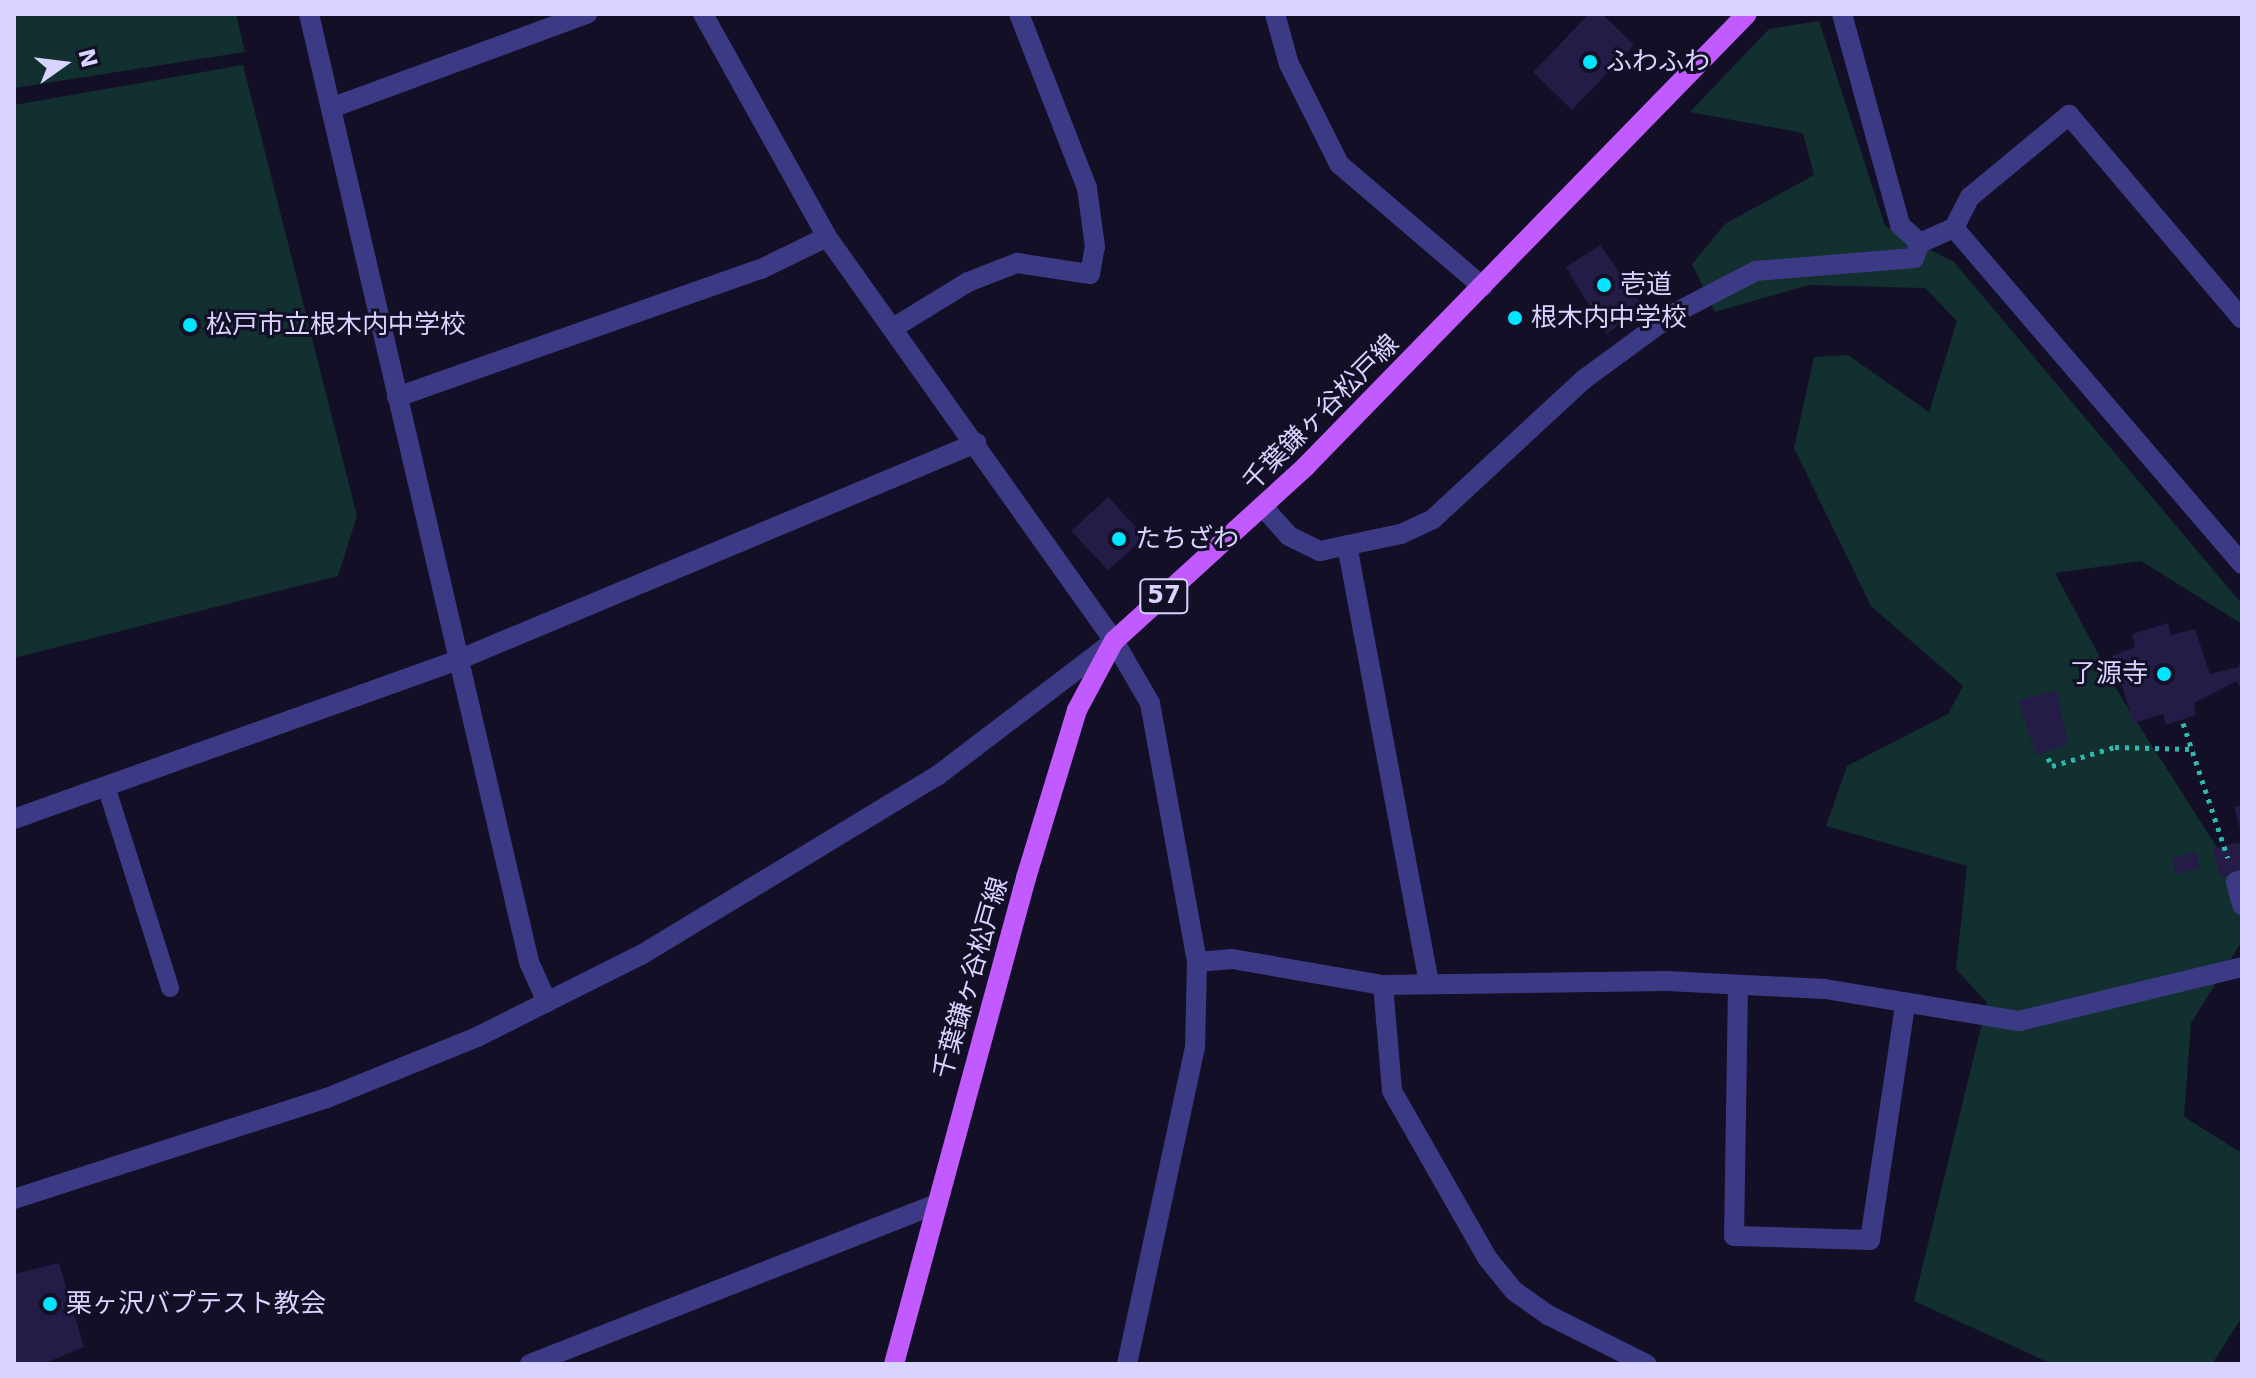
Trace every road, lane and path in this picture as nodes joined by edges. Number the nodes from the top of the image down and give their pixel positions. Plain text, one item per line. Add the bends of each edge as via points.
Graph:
1 (309, 14) edge
2 (587, 14) edge
3 (703, 14) edge
4 (1019, 14) edge
5 (1275, 14) edge
6 (1747, 14) edge
7 (1842, 14) edge
8 (331, 108) junction
9 (1954, 228) junction
10 (827, 237) junction
11 (1920, 243) junction
12 (1483, 287) junction
13 (2239, 310) edge
14 (893, 328) junction
15 (397, 397) junction
16 (976, 443) junction
17 (1263, 507) junction
18 (1347, 545) junction
19 (2242, 564) edge
20 (1114, 641) junction
21 (458, 660) junction
22 (2183, 723) dead end
23 (2191, 749) junction
24 (2048, 758) dead end
25 (106, 786) junction
26 (14, 819) edge
27 (2239, 881) edge
28 (2242, 905) edge
29 (1197, 962) junction
30 (2242, 967) edge
31 (1429, 983) junction
32 (1383, 985) junction
33 (1738, 985) junction
34 (170, 988) dead end
35 (547, 1002) junction
36 (1905, 1007) junction
37 (14, 1199) edge
38 (934, 1205) junction
39 (530, 1364) edge
40 (894, 1364) edge
41 (1127, 1364) edge
42 (1646, 1364) edge

1 - 8 street
2 - 8 street
3 - 10 street
4 - 14 street via 1087,188 1095,247 1090,274 1017,263 968,282
5 - 12 street via 1289,64 1339,164
6 - 12 main road, 千葉鎌ヶ谷松戸線 / 57
7 - 11 street via 1900,225
8 - 15 street
9 - 11 street
9 - 13 street via 1970,197 2069,115
9 - 19 street
10 - 14 street
10 - 15 street via 761,269
11 - 18 street via 1914,258 1756,271 1673,314 1583,380 1433,519
12 - 17 main road, 千葉鎌ヶ谷松戸線 / 57
14 - 16 street
15 - 21 street
16 - 20 street
16 - 21 street
17 - 18 street via 1289,536 1320,551
17 - 20 main road, 千葉鎌ヶ谷松戸線 / 57
18 - 31 street
20 - 29 street via 1150,703
20 - 35 street via 937,776 848,833
20 - 38 main road, 千葉鎌ヶ谷松戸線 / 57 via 1077,710
21 - 25 street
21 - 35 street via 529,962
22 - 23 path
23 - 24 path via 2115,747 2052,766
23 - 27 path
25 - 26 street
25 - 34 lane
27 - 28 street
29 - 32 street via 1232,959
29 - 41 street via 1195,1047
30 - 36 street via 2019,1021
31 - 32 street
31 - 33 street
32 - 42 street via 1392,1091 1488,1259 1514,1291 1548,1315
33 - 36 street via 1825,989
33 - 36 street via 1734,1236 1870,1240
35 - 37 street via 313,1104
38 - 39 street
38 - 40 main road, 千葉鎌ヶ谷松戸線 / 57

